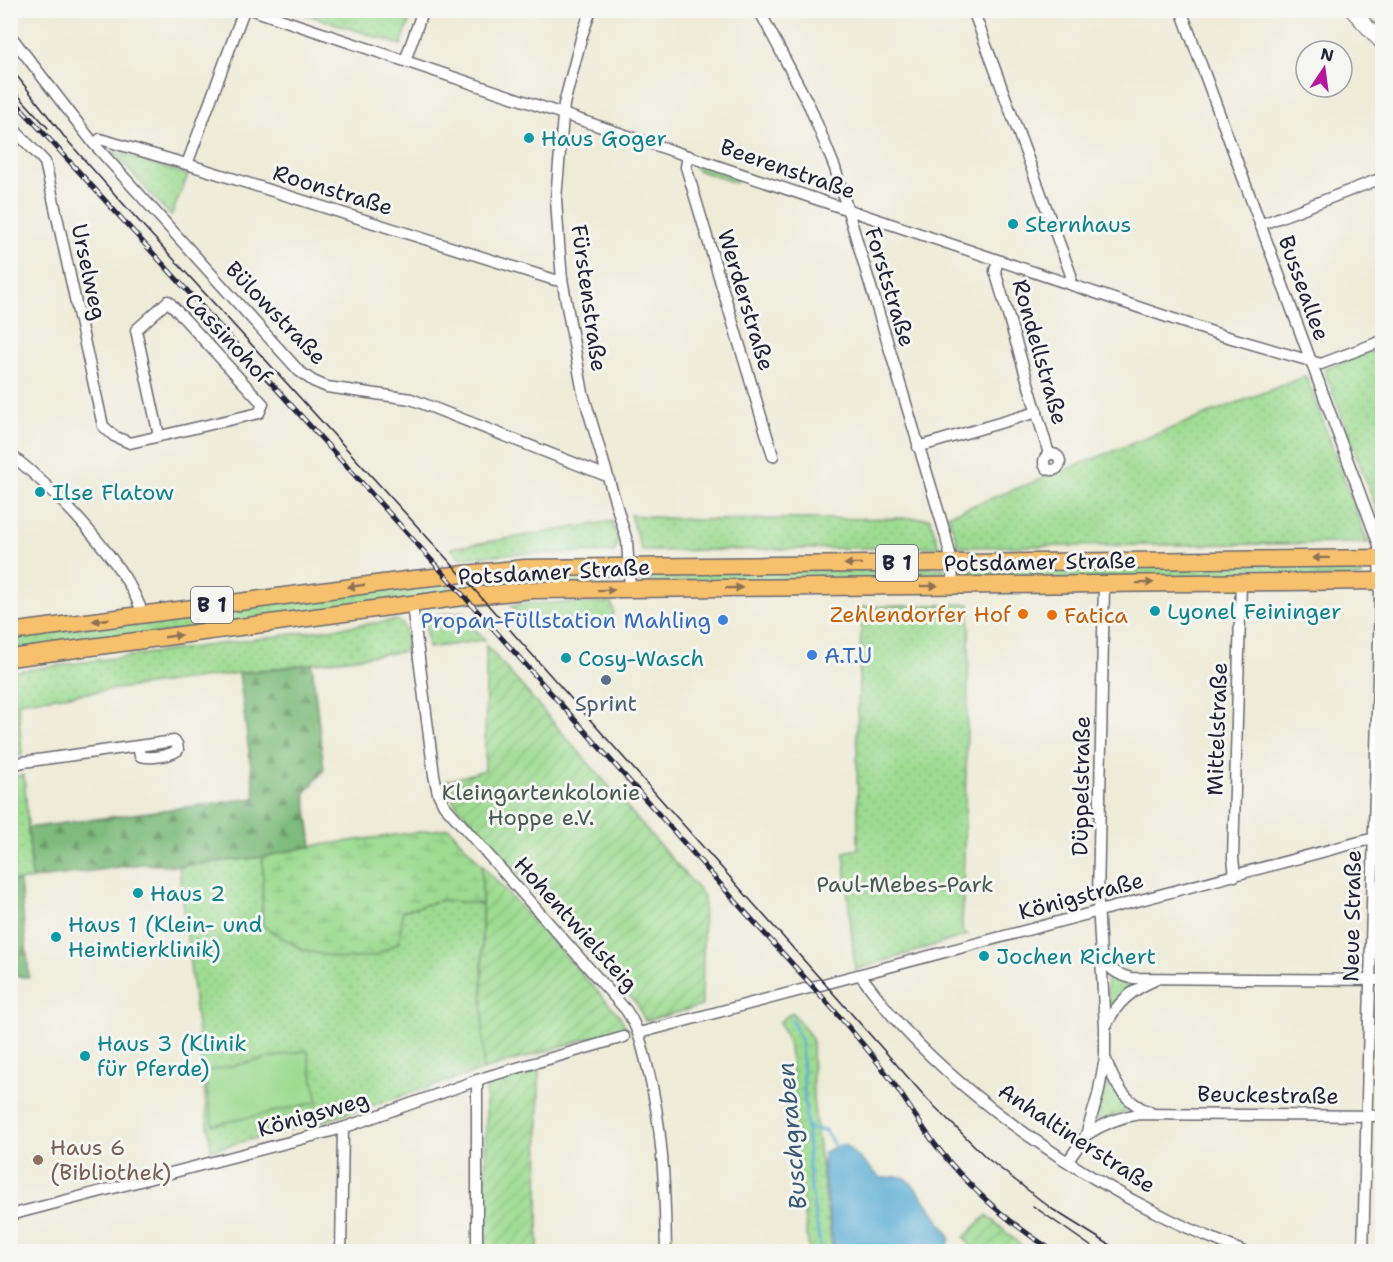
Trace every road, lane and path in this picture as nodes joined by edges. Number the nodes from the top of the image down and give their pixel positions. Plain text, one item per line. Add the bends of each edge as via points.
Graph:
1 (244, 10) edge
2 (253, 10) edge
3 (423, 10) edge
4 (591, 10) edge
5 (759, 10) edge
6 (973, 10) edge
7 (1180, 10) edge
8 (1352, 10) edge
9 (10, 35) edge
10 (1383, 43) edge
11 (405, 62) junction
12 (562, 113) junction
13 (10, 125) edge
14 (94, 144) junction
15 (688, 156) junction
16 (187, 164) junction
17 (1383, 178) edge
18 (846, 209) junction
19 (1260, 225) junction
20 (998, 261) junction
21 (561, 279) junction
22 (1068, 284) junction
23 (1383, 341) edge
24 (1310, 360) junction
25 (1037, 412) junction
26 (114, 436) joint
27 (159, 436) junction
28 (918, 447) junction
29 (10, 454) edge
30 (1049, 454) dead end
31 (773, 456) dead end
32 (607, 476) junction
33 (1381, 558) edge
34 (952, 563) junction
35 (630, 567) junction
36 (1381, 581) edge
37 (1241, 582) junction
38 (1104, 584) junction
39 (953, 586) junction
40 (630, 589) junction
41 (412, 604) junction
42 (144, 615) junction
43 (10, 632) edge
44 (10, 658) edge
45 (138, 746) dead end
46 (10, 766) edge
47 (1378, 837) edge
48 (1235, 876) junction
49 (1098, 912) junction
50 (1101, 954) junction
51 (860, 975) junction
52 (1156, 979) junction
53 (1370, 980) junction
54 (1383, 980) edge
55 (1106, 1027) junction
56 (639, 1033) junction
57 (624, 1037) dead end
58 (1105, 1058) junction
59 (477, 1080) junction
60 (1153, 1113) junction
61 (1366, 1116) junction
62 (1383, 1116) edge
63 (343, 1128) junction
64 (1086, 1135) junction
65 (1068, 1161) junction
66 (10, 1215) edge
67 (341, 1251) edge
68 (477, 1251) edge
69 (666, 1251) edge
70 (1244, 1251) edge
71 (1363, 1251) edge

1 - 16 street
2 - 11 street, Beerenstraße
3 - 11 street
4 - 12 street, Fürstenstraße
5 - 18 street, Forststraße via 821,130
6 - 22 street via 1071,275
7 - 19 street, Busseallee
8 - 10 street
9 - 14 street, Bülowstraße
11 - 12 street, Beerenstraße
12 - 15 street, Beerenstraße
12 - 21 street, Fürstenstraße via 556,199
13 - 26 street, Urselweg via 45,162 103,426
14 - 16 street, Roonstraße via 100,140
14 - 32 street, Bülowstraße via 275,346 313,381 327,387 411,399
15 - 18 street, Beerenstraße
15 - 31 street, Werderstraße via 686,167
16 - 21 street, Roonstraße
17 - 19 street
18 - 20 street, Beerenstraße
18 - 28 street, Forststraße
19 - 24 street, Busseallee
20 - 22 street, Beerenstraße
20 - 25 street, Rondellstraße via 995,271
21 - 32 street, Fürstenstraße via 583,393
22 - 24 street, Beerenstraße
23 - 24 street via 1321,364
24 - 33 street, Busseallee
25 - 28 street
25 - 30 street, Rondellstraße
26 - 27 street, Cassinohof via 130,443
27 - 27 street, Cassinohof via 259,413 263,404 168,301 136,330
28 - 34 street, Forststraße
29 - 42 street via 64,504 106,551
32 - 35 street, Fürstenstraße via 627,541
33 -> 34 main road, Potsdamer Straße / B 1
33 - 36 street, Busseallee
34 -> 35 main road, Potsdamer Straße / B 1
34 - 39 street, Forststraße
35 - 40 street, Fürstenstraße
35 -> 42 main road, Potsdamer Straße / B 1 via 525,568
36 - 37 main road, Potsdamer Straße / B 1
36 - 47 street, Neue Straße
38 -> 37 main road, Potsdamer Straße / B 1
37 - 48 street, Mittelstraße
38 - 39 main road, Potsdamer Straße / B 1
38 - 49 street, Düppelstraße
40 -> 39 main road, Potsdamer Straße / B 1
41 -> 40 main road, Potsdamer Straße / B 1 via 510,592
44 -> 41 main road, B 1
41 - 56 street, Hohentwielsteig via 434,775 444,805 626,1010
42 -> 43 main road, B 1
45 - 46 street
47 - 48 street, Königstraße
47 - 53 street, Neue Straße
48 - 49 street, Königstraße
49 - 50 street, Düppelstraße
49 - 51 street, Königstraße
50 - 52 street via 1108,967 1118,974
50 - 55 street, Düppelstraße
51 - 56 street, Königstraße
51 - 65 street, Anhaltinerstraße via 906,1032 940,1064 999,1115
52 - 53 street
52 - 55 street via 1121,1001
53 - 54 street
53 - 61 street, Neue Straße
55 - 58 street, Düppelstraße
56 - 69 street, Hohentwielsteig via 659,1121
57 - 59 street, Königsweg
58 - 60 street via 1120,1090 1140,1109
58 - 64 street, Düppelstraße
59 - 63 street, Königsweg
59 - 68 street
60 - 61 street, Beuckestraße
60 - 64 street, Beuckestraße via 1123,1117
61 - 62 street, Beuckestraße
61 - 71 street, Neue Straße
63 - 66 street, Königsweg
63 - 67 street
64 - 65 street, Düppelstraße
65 - 70 street, Anhaltinerstraße via 1166,1217

